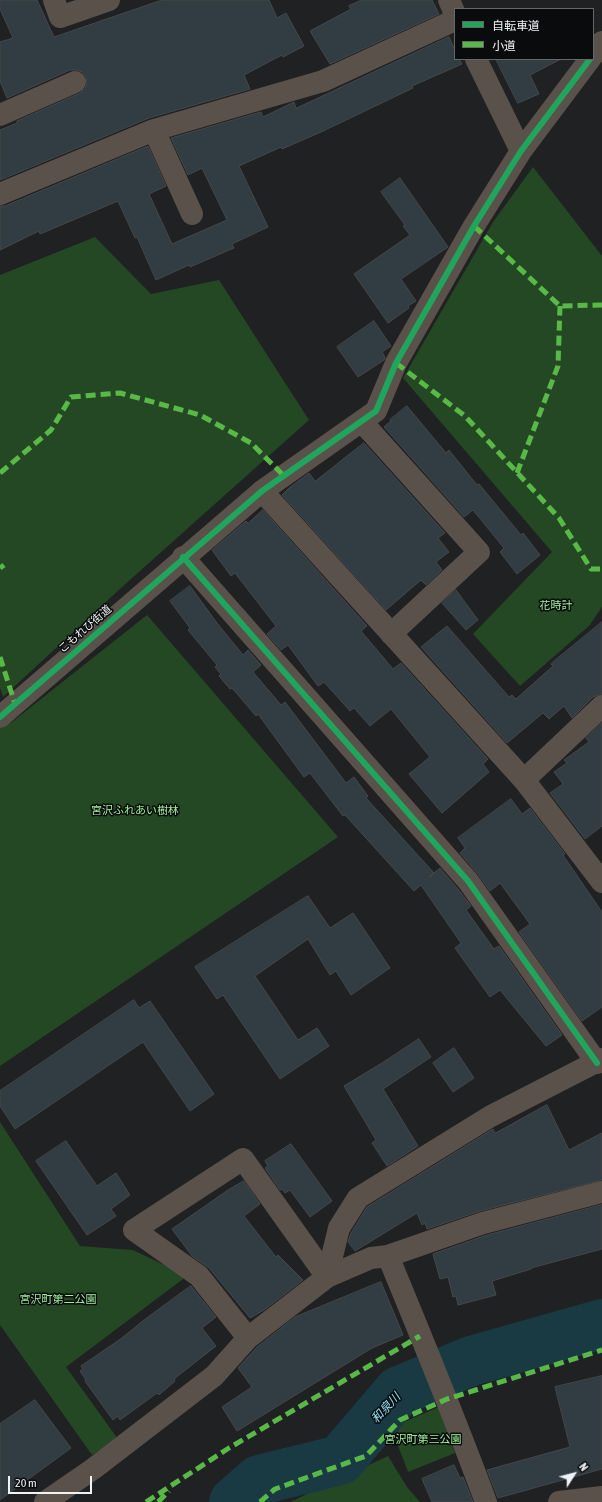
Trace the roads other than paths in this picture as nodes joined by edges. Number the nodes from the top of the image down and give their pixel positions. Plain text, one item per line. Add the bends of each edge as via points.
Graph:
1 (54, 0) edge
2 (109, 0) edge
3 (449, 0) edge
4 (454, 12) edge
5 (454, 20) edge
6 (602, 42) edge
7 (594, 53) edge
8 (476, 60) edge
9 (589, 60) edge
10 (75, 82) dead end
11 (0, 115) edge
12 (154, 130) junction
13 (521, 151) junction
14 (0, 194) edge
15 (192, 214) dead end
16 (362, 422) junction
17 (262, 491) junction
18 (183, 557) junction
19 (391, 634) junction
20 (602, 706) edge
21 (0, 717) edge
22 (524, 780) junction
23 (602, 882) edge
24 (599, 1061) edge
25 (602, 1192) edge
26 (388, 1256) junction
27 (327, 1276) junction
28 (248, 1338) junction
29 (602, 1497) edge
30 (45, 1502) edge
31 (486, 1502) edge
32 (559, 1502) edge

1 - 2 street via 60,17
3 - 4 street
5 - 12 street via 323,81
6 - 7 street
8 - 13 street
9 - 13 street, こもれび街道
10 - 11 street
12 - 14 street
12 - 15 street
13 - 16 street, こもれび街道 via 474,226 396,363 376,411
16 - 17 street, こもれび街道
16 - 19 street via 479,552
17 - 18 street, こもれび街道
17 - 19 street
18 - 21 street, こもれび街道
18 - 24 street via 468,882
19 - 22 street
20 - 22 street
22 - 23 street
24 - 27 street via 491,1116 358,1198 340,1228
25 - 26 street via 483,1223
26 - 27 street via 371,1258
26 - 31 street
27 - 28 street
27 - 28 street via 242,1159 134,1230 199,1276
28 - 30 street via 214,1376 93,1469
29 - 32 street

